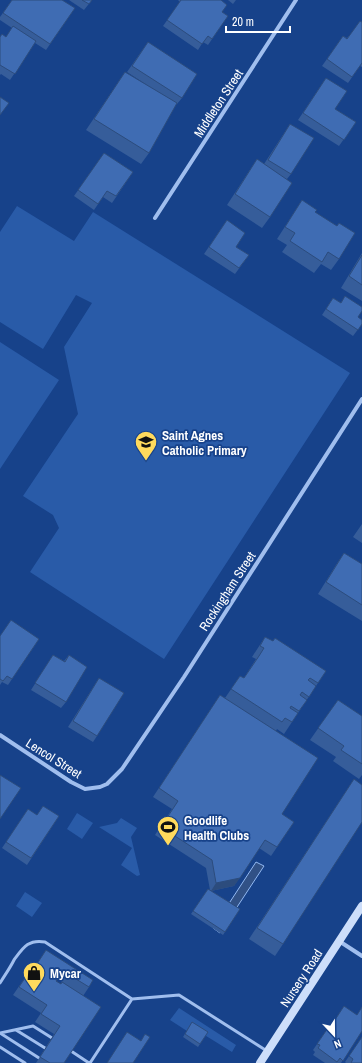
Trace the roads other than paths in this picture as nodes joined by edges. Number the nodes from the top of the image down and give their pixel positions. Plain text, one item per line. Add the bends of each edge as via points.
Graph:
1 (296, 0) edge
2 (155, 218) dead end
3 (362, 399) edge
4 (0, 735) edge
5 (100, 787) joint
6 (362, 906) edge
7 (339, 941) junction
8 (362, 956) edge
9 (0, 982) edge
10 (132, 999) junction
11 (16, 1030) junction
12 (0, 1033) edge
13 (52, 1038) edge
14 (0, 1047) edge
15 (45, 1048) edge
16 (71, 1051) edge
17 (267, 1052) junction
18 (39, 1058) edge
19 (25, 1063) edge
20 (90, 1063) edge
21 (260, 1063) edge

1 - 2 street, Middleton Street
3 - 5 street, Rockingham Street via 122,769 107,784
4 - 5 street, Lencol Street via 71,782 85,789
6 - 7 main road, Nursery Road
7 - 8 street
7 - 17 main road, Nursery Road
9 - 10 lane via 22,949 27,944 40,941
10 - 17 lane via 179,995
10 - 20 lane
11 - 12 lane
11 - 13 lane via 33,1026
11 - 15 lane
12 - 18 lane
14 - 19 lane
16 - 20 lane
17 - 21 main road, Nursery Road

